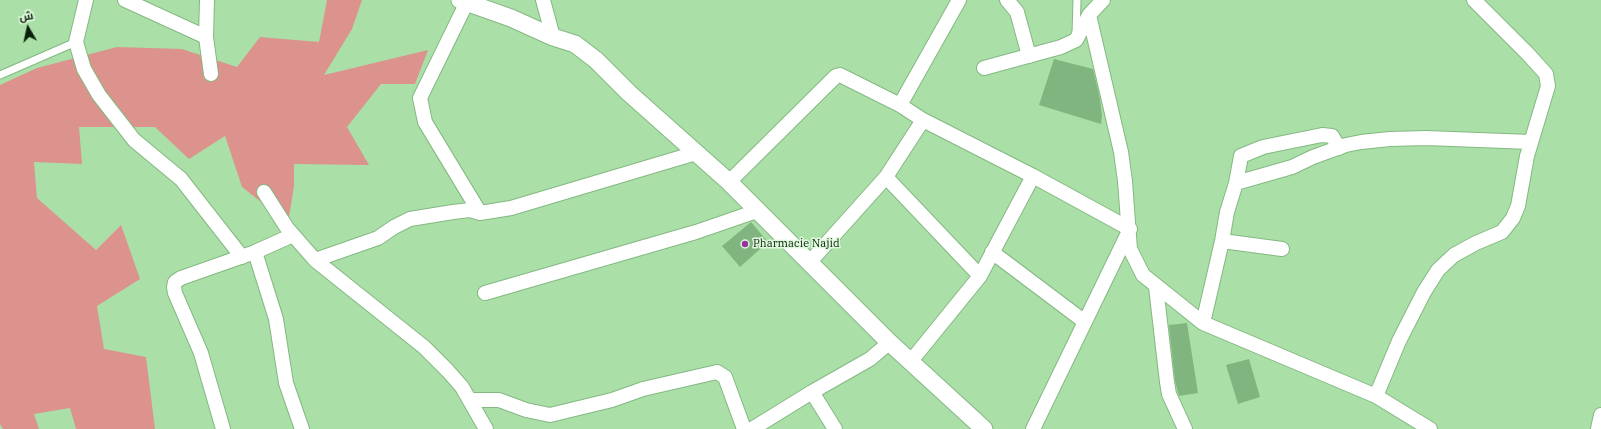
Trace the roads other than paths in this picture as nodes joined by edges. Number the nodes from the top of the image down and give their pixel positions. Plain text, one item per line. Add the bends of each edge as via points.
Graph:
1 (86, 0) edge
2 (125, 0) edge
3 (207, 0) edge
4 (544, 0) edge
5 (959, 0) edge
6 (1007, 0) edge
7 (1077, 0) edge
8 (1103, 0) edge
9 (1474, 0) edge
10 (464, 1) edge
11 (1089, 15) junction
12 (206, 37) junction
13 (554, 37) junction
14 (1076, 40) junction
15 (76, 42) junction
16 (1029, 56) junction
17 (984, 68) dead end
18 (211, 74) dead end
19 (0, 75) edge
20 (900, 105) junction
21 (923, 120) junction
22 (1531, 142) junction
23 (1339, 148) junction
24 (696, 153) junction
25 (1033, 176) junction
26 (886, 177) junction
27 (729, 182) junction
28 (1236, 183) junction
29 (264, 192) dead end
30 (757, 211) junction
31 (480, 213) junction
32 (1130, 229) junction
33 (293, 235) junction
34 (1222, 241) junction
35 (1282, 249) dead end
36 (992, 252) junction
37 (248, 254) junction
38 (315, 260) junction
39 (809, 263) junction
40 (980, 276) junction
41 (1156, 287) junction
42 (485, 293) dead end
43 (1085, 322) junction
44 (1203, 323) junction
45 (888, 341) junction
46 (911, 361) junction
47 (812, 392) junction
48 (1376, 396) junction
49 (470, 400) junction
50 (1601, 415) edge
51 (979, 427) edge
52 (223, 429) edge
53 (302, 429) edge
54 (486, 429) edge
55 (744, 429) edge
56 (752, 429) edge
57 (836, 429) edge
58 (1033, 429) edge
59 (1185, 429) edge
60 (1430, 429) edge
61 (1598, 429) edge

1 - 15 street
2 - 12 street
3 - 12 street
4 - 13 street
5 - 20 street
6 - 16 street via 1017,12
7 - 14 lane
8 - 11 street
9 - 22 street via 1546,74 1548,86
10 - 13 street
10 - 31 street via 420,98 426,122
11 - 14 street
11 - 32 street via 1121,152
12 - 18 street
13 - 24 street via 575,44 596,60
14 - 16 street
15 - 19 lane
15 - 37 street via 84,69 99,95 134,140 181,179
16 - 17 street
20 - 21 street
20 - 27 street via 846,76 836,76
21 - 25 street
21 - 26 street
22 - 23 street via 1390,139 1361,142
22 - 48 street via 1518,206 1513,218 1502,232 1454,254 1438,270 1399,341
23 - 28 street via 1292,167
23 - 28 street via 1332,136 1322,135 1263,147 1241,156
24 - 27 street
24 - 31 street via 511,208
25 - 32 street
25 - 36 street
26 - 39 street
26 - 40 street
27 - 30 street
28 - 34 street
29 - 33 street
30 - 39 street
30 - 42 street
31 - 38 street via 470,210 410,219 378,238
32 - 41 street via 1130,249 1137,265
32 - 43 street
33 - 37 street
33 - 38 street
34 - 35 street
34 - 44 street
36 - 40 street
36 - 43 street
37 - 52 street via 181,278 175,282 174,287 201,352
37 - 53 street via 276,319 286,384
38 - 49 street via 424,347 462,387
39 - 45 street
40 - 46 street
41 - 44 street
41 - 59 street via 1169,394
43 - 58 street
44 - 48 street
45 - 46 street
45 - 47 street via 870,359
46 - 51 street
47 - 56 street
47 - 57 street
48 - 60 street
49 - 54 street
49 - 55 street via 500,400 526,410 550,415 717,372 724,377
50 - 61 street

